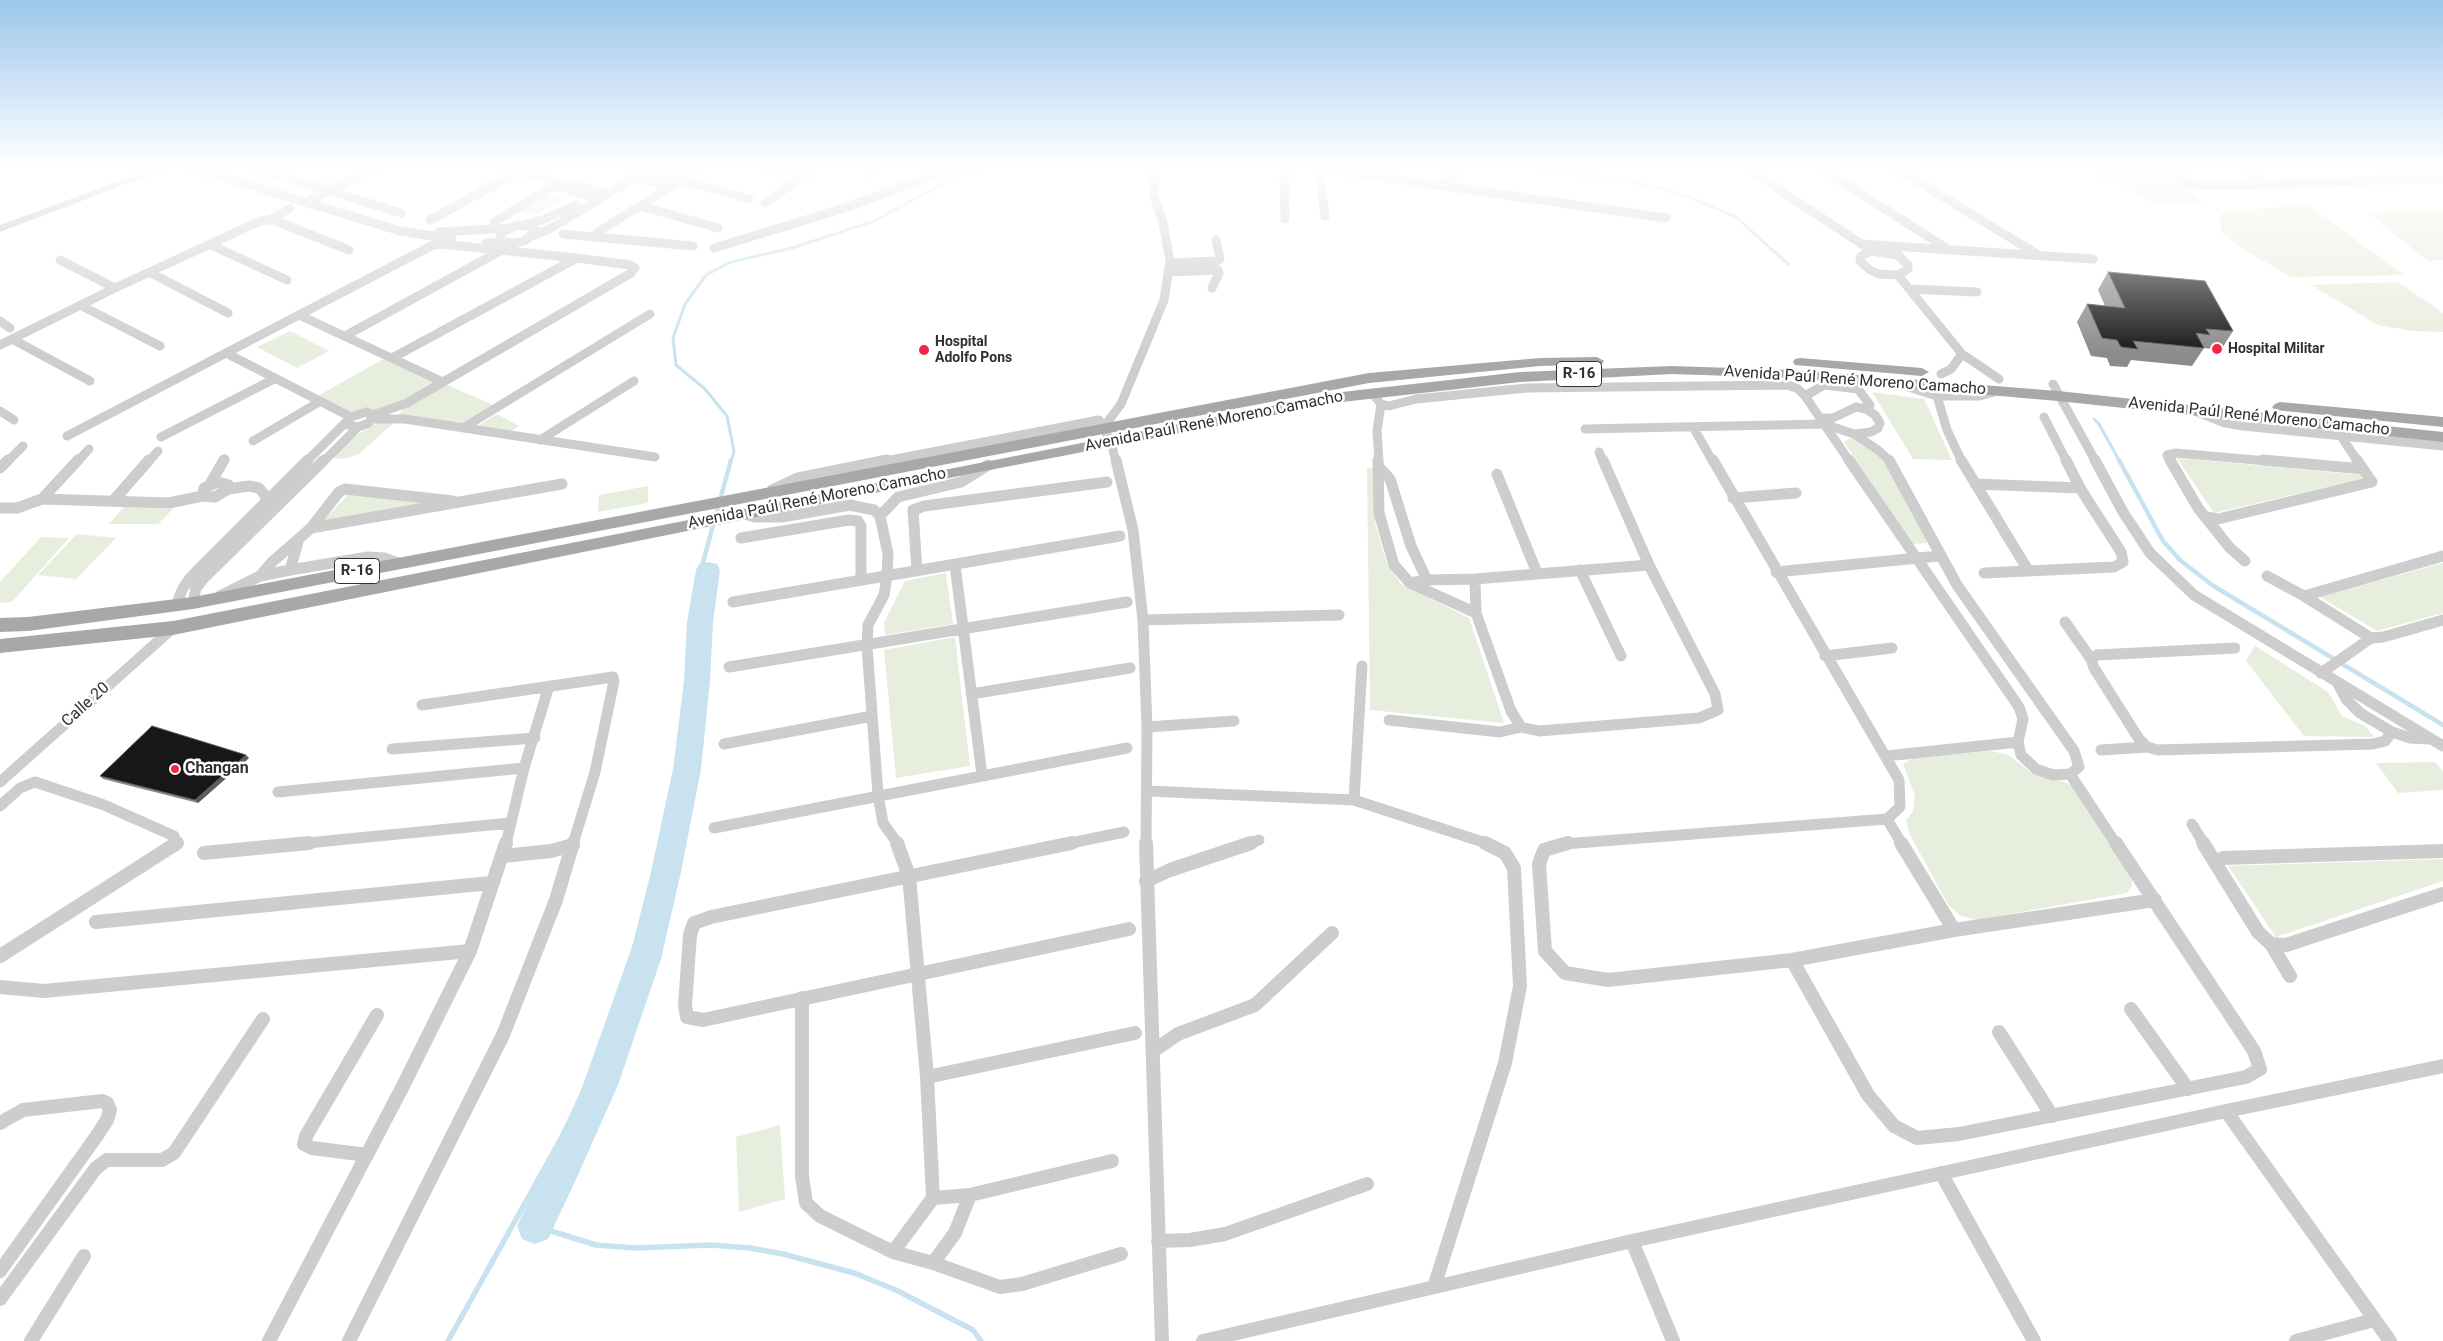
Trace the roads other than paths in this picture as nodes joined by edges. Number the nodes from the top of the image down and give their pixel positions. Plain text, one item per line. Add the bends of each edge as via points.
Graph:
1 (246, 231) edge
2 (300, 231) edge
3 (399, 231) edge
4 (464, 231) edge
5 (504, 231) edge
6 (535, 231) edge
7 (545, 231) edge
8 (600, 231) edge
9 (770, 231) edge
10 (1164, 231) edge
11 (1840, 231) edge
12 (1918, 231) edge
13 (1998, 231) edge
14 (422, 233) junction
15 (563, 234) dead end
16 (532, 236) junction
17 (595, 236) junction
18 (1216, 240) dead end
19 (1861, 244) junction
20 (213, 246) junction
21 (503, 246) junction
22 (693, 246) dead end
23 (714, 248) dead end
24 (1947, 249) junction
25 (349, 250) dead end
26 (1871, 251) junction
27 (2038, 255) junction
28 (577, 258) junction
29 (2093, 259) dead end
30 (60, 260) dead end
31 (1217, 266) junction
32 (1169, 268) junction
33 (153, 274) junction
34 (1898, 275) junction
35 (287, 280) dead end
36 (114, 288) junction
37 (1212, 288) dead end
38 (1909, 289) junction
39 (1977, 292) dead end
40 (84, 307) junction
41 (228, 313) dead end
42 (650, 314) dead end
43 (299, 315) junction
44 (0, 321) edge
45 (10, 328) dead end
46 (345, 336) junction
47 (14, 340) junction
48 (0, 345) edge
49 (160, 346) dead end
50 (0, 349) edge
51 (226, 354) junction
52 (1962, 354) junction
53 (394, 357) junction
54 (1941, 374) junction
55 (1520, 376) junction
56 (274, 379) junction
57 (634, 381) dead end
58 (1824, 381) junction
59 (90, 382) dead end
60 (443, 382) junction
61 (1894, 382) junction
62 (1998, 385) junction
63 (2056, 390) junction
64 (1806, 396) junction
65 (1937, 396) junction
66 (1377, 399) junction
67 (319, 402) junction
68 (1866, 409) junction
69 (2193, 410) junction
70 (0, 411) edge
71 (372, 417) junction
72 (2044, 417) dead end
73 (348, 419) junction
74 (14, 420) dead end
75 (1822, 421) junction
76 (2443, 422) edge
77 (358, 427) junction
78 (1693, 427) junction
79 (463, 428) junction
80 (1103, 428) junction
81 (1585, 429) dead end
82 (1854, 434) junction
83 (67, 436) dead end
84 (2341, 436) junction
85 (161, 437) dead end
86 (2443, 437) edge
87 (540, 440) junction
88 (253, 441) dead end
89 (1111, 442) junction
90 (23, 446) dead end
91 (2443, 446) edge
92 (89, 449) dead end
93 (158, 451) dead end
94 (1599, 452) dead end
95 (654, 456) dead end
96 (225, 459) dead end
97 (988, 465) junction
98 (1379, 467) junction
99 (0, 468) edge
100 (2362, 469) junction
101 (1497, 474) dead end
102 (1107, 482) dead end
103 (210, 484) junction
104 (562, 484) dead end
105 (1975, 484) junction
106 (2080, 488) junction
107 (228, 489) junction
108 (1796, 493) dead end
109 (202, 496) junction
110 (1733, 498) junction
111 (42, 499) junction
112 (113, 501) junction
113 (266, 502) junction
114 (462, 502) junction
115 (276, 506) junction
116 (0, 508) edge
117 (744, 514) junction
118 (880, 516) junction
119 (2206, 517) junction
120 (311, 528) junction
121 (1120, 536) dead end
122 (741, 538) dead end
123 (298, 542) junction
124 (1388, 546) junction
125 (1411, 546) junction
126 (1939, 556) junction
127 (2443, 556) edge
128 (1917, 560) junction
129 (2245, 561) dead end
130 (398, 563) junction
131 (955, 565) junction
132 (1649, 565) junction
133 (290, 570) junction
134 (1580, 570) junction
135 (2028, 570) junction
136 (917, 571) junction
137 (1776, 572) junction
138 (1537, 573) junction
139 (1984, 573) dead end
140 (260, 576) junction
141 (887, 576) junction
142 (2267, 576) dead end
143 (1475, 579) junction
144 (861, 580) junction
145 (1427, 580) junction
146 (1410, 583) junction
147 (2304, 596) junction
148 (216, 598) junction
149 (733, 602) dead end
150 (1127, 602) dead end
151 (184, 604) junction
152 (1476, 613) junction
153 (1339, 615) dead end
154 (1143, 620) junction
155 (2443, 620) edge
156 (2065, 622) dead end
157 (0, 625) edge
158 (173, 628) junction
159 (963, 628) junction
160 (2371, 638) junction
161 (0, 646) edge
162 (867, 646) junction
163 (1892, 648) dead end
164 (2235, 648) dead end
165 (1621, 656) dead end
166 (1825, 656) junction
167 (2091, 659) junction
168 (1362, 666) dead end
169 (729, 667) dead end
170 (1130, 668) dead end
171 (2321, 673) junction
172 (2337, 683) junction
173 (549, 686) junction
174 (971, 694) junction
175 (422, 705) dead end
176 (872, 716) junction
177 (1389, 720) dead end
178 (1234, 721) dead end
179 (1147, 727) junction
180 (1521, 727) junction
181 (2392, 732) junction
182 (535, 738) junction
183 (2432, 740) junction
184 (2018, 742) junction
185 (724, 744) dead end
186 (2443, 746) edge
187 (2147, 747) junction
188 (1127, 748) dead end
189 (392, 749) dead end
190 (2101, 750) dead end
191 (1886, 756) junction
192 (524, 768) junction
193 (982, 774) junction
194 (2070, 774) junction
195 (0, 782) edge
196 (1147, 791) junction
197 (278, 792) dead end
198 (878, 796) junction
199 (1354, 800) junction
200 (0, 806) edge
201 (1887, 819) junction
202 (510, 823) junction
203 (2192, 824) dead end
204 (714, 828) dead end
205 (1124, 832) dead end
206 (1259, 840) dead end
207 (573, 845) junction
208 (2443, 851) edge
209 (204, 853) dead end
210 (503, 856) junction
211 (2215, 861) junction
212 (909, 876) junction
213 (1146, 881) junction
214 (492, 883) junction
215 (2443, 894) edge
216 (2155, 900) junction
217 (96, 922) dead end
218 (1129, 929) dead end
219 (1954, 930) junction
220 (1332, 933) dead end
221 (2271, 944) junction
222 (470, 951) junction
223 (0, 956) edge
224 (1792, 960) junction
225 (918, 973) junction
226 (2290, 976) dead end
227 (0, 987) edge
228 (802, 998) junction
229 (2131, 1009) dead end
230 (376, 1015) dead end
231 (263, 1019) dead end
232 (1999, 1032) dead end
233 (1135, 1033) dead end
234 (1153, 1051) junction
235 (2443, 1066) edge
236 (927, 1077) junction
237 (2188, 1088) junction
238 (2226, 1110) junction
239 (2052, 1116) junction
240 (0, 1123) edge
241 (366, 1155) junction
242 (1112, 1161) dead end
243 (1941, 1173) junction
244 (1367, 1184) dead end
245 (970, 1195) junction
246 (933, 1198) junction
247 (1158, 1241) junction
248 (1632, 1241) junction
249 (893, 1252) junction
250 (1121, 1254) dead end
251 (84, 1256) dead end
252 (933, 1263) junction
253 (0, 1271) edge
254 (1434, 1287) junction
255 (0, 1298) edge
256 (2374, 1320) junction
257 (1243, 1336) edge
258 (31, 1341) edge
259 (269, 1341) edge
260 (349, 1341) edge
261 (1162, 1341) edge
262 (1203, 1341) edge
263 (1673, 1341) edge
264 (2034, 1341) edge
265 (2296, 1341) edge
266 (2390, 1341) edge

1 - 20 street
2 - 25 street
3 - 14 street
4 - 14 street
5 - 21 street via 500,238
6 - 16 street
7 - 16 street
8 - 17 street
9 - 23 street
10 - 32 street
11 - 19 street
12 - 24 street
13 - 27 street
14 - 21 street
15 - 17 street
16 - 21 street
17 - 22 street
18 - 31 street via 1220,259
19 - 24 street
19 - 26 street
20 - 33 street
20 - 35 street
21 - 28 street
21 - 43 street via 441,244 425,248
21 - 46 street
24 - 27 street
26 - 34 street via 1890,252 1905,260 1908,269
26 - 34 street via 1860,256 1864,266 1879,274
27 - 29 street
28 - 53 street
28 - 60 street via 634,268 631,273
30 - 36 street
31 - 32 street
31 - 37 street via 1219,273
32 - 80 street via 1164,300 1121,404
33 - 36 street
33 - 40 street
33 - 41 street
34 - 38 street
36 - 40 street
38 - 39 street
38 - 52 street
40 - 47 street
40 - 49 street
42 - 79 street
43 - 46 street
43 - 51 street
44 - 45 street
46 - 53 street
47 - 48 street
47 - 50 street
47 - 59 street
51 - 56 street
51 - 83 street
52 - 54 street via 1951,370
52 - 62 street
53 - 60 street
54 - 55 main road, Avenida Paúl René Moreno Camacho / R-16 via 1707,358
54 - 62 main road, Avenida Paúl René Moreno Camacho / R-16
55 - 58 main road, Avenida Paúl René Moreno Camacho / R-16 via 1672,370
55 - 64 street via 1788,385
55 - 66 main road, Avenida Paúl René Moreno Camacho / R-16
55 - 80 main road, Avenida Paúl René Moreno Camacho / R-16 via 1369,378
56 - 67 street
56 - 85 street
57 - 87 street
58 - 61 main road, Avenida Paúl René Moreno Camacho / R-16
58 - 64 street
58 - 68 street via 1858,389 1870,404
60 - 71 street
61 - 62 main road, Avenida Paúl René Moreno Camacho / R-16
61 - 65 street
62 - 63 main road, Avenida Paúl René Moreno Camacho / R-16
62 - 65 street via 1980,396
63 - 69 main road, Avenida Paúl René Moreno Camacho / R-16
63 - 76 main road, Avenida Paúl René Moreno Camacho / R-16
63 - 171 street via 2123,512 2150,553 2194,595
64 - 75 street
65 - 105 street via 1947,430
66 - 89 main road, Avenida Paúl René Moreno Camacho / R-16 via 1342,397
66 - 98 street
67 - 73 street
67 - 88 street
68 - 75 street via 1848,409
68 - 82 street via 1875,415 1880,423 1878,428
69 - 84 street via 2225,423
69 - 86 main road, Avenida Paúl René Moreno Camacho / R-16
70 - 74 street
71 - 73 street via 361,413
71 - 77 street
71 - 79 street
72 - 106 street
73 - 77 street via 350,426
73 - 113 street
75 - 78 street
75 - 82 street
75 - 128 street
77 - 115 street
78 - 81 street
78 - 110 street
79 - 87 street
80 - 89 street
80 - 130 main road, Avenida Paúl René Moreno Camacho / R-16
82 - 126 street via 1892,463
84 - 91 street
84 - 100 street
87 - 95 street
89 - 97 main road, Avenida Paúl René Moreno Camacho / R-16
89 - 154 street via 1133,530
90 - 99 street
92 - 111 street
93 - 112 street
94 - 132 street
96 - 103 street
97 - 117 main road, Avenida Paúl René Moreno Camacho / R-16
97 - 118 street via 961,482 898,497
98 - 124 street via 1379,513
98 - 125 street via 1390,479
100 - 119 street via 2372,482 2218,519
100 - 119 street via 2176,453 2167,455
101 - 138 street
102 - 136 street via 913,510
103 - 107 street via 225,482
103 - 109 street
104 - 114 street
105 - 106 street
105 - 135 street
106 - 135 street via 2121,552 2122,562 2114,567
107 - 109 street via 215,497
107 - 113 street via 259,488
108 - 110 street
109 - 112 street via 168,503
110 - 137 street
111 - 112 street
111 - 116 street via 16,508
113 - 115 street
113 - 151 street via 191,577 183,588
114 - 120 street
114 - 120 street via 345,489 339,492
115 - 151 street via 203,579
117 - 118 street via 761,518 782,517 850,505 874,510
117 - 158 main road, Avenida Paúl René Moreno Camacho / R-16
118 - 141 street via 888,554
119 - 129 street via 2230,548
120 - 123 street
121 - 131 street
122 - 144 street via 858,521 862,526
123 - 133 street
123 - 140 street via 281,553
124 - 125 street
124 - 146 street via 1394,565
125 - 145 street
126 - 128 street
126 - 194 street via 2074,751 2079,767
127 - 147 street
128 - 137 street
128 - 184 street via 2019,707 2023,727
130 - 133 street via 368,557
130 - 148 main road, Avenida Paúl René Moreno Camacho / R-16
131 - 136 street
131 - 159 street
132 - 134 street
132 - 180 street via 1715,694 1718,710 1699,718 1538,731
133 - 140 street
134 - 138 street
134 - 165 street
135 - 139 street
136 - 141 street
137 - 166 street
138 - 143 street
140 - 148 street
141 - 144 street
141 - 162 street via 884,595 868,626
142 - 147 street
143 - 145 street
143 - 152 street
144 - 149 street
145 - 146 street
146 - 152 street
147 - 160 street
148 - 151 main road, Avenida Paúl René Moreno Camacho / R-16
150 - 159 street
151 - 157 main road, Avenida Paúl René Moreno Camacho / R-16
152 - 180 street via 1511,711
153 - 154 street
154 - 179 street
155 - 160 street
156 - 167 street
158 - 161 main road, Avenida Paúl René Moreno Camacho / R-16
158 - 195 street, Calle 20
159 - 162 street
159 - 174 street
160 - 171 street
162 - 169 street
162 - 176 street
163 - 166 street
164 - 167 street via 2097,655
166 - 191 street
167 - 187 street via 2129,724
168 - 199 street
170 - 174 street
171 - 172 street
172 - 181 street via 2346,699 2360,713
172 - 183 street
173 - 175 street
173 - 182 street
173 - 207 street via 612,677 614,681 595,772
174 - 193 street
176 - 185 street
176 - 198 street
177 - 180 street via 1500,732
178 - 179 street
179 - 196 street
181 - 183 street
181 - 187 street via 2385,741 2373,744 2158,750
182 - 189 street
182 - 192 street
183 - 186 street
184 - 191 street
184 - 194 street via 2021,755 2036,769 2053,775
187 - 190 street
188 - 193 street
191 - 201 street via 1899,780 1900,807
192 - 197 street
192 - 202 street
193 - 198 street
194 - 216 street
196 - 199 street
196 - 213 street
198 - 204 street
198 - 212 street via 883,822 899,845
199 - 254 street via 1489,844 1505,853 1514,868 1520,986 1505,1063
200 - 223 street via 20,788 35,782 104,805 174,836 177,844
201 - 219 street
201 - 224 street via 1570,842 1544,850 1540,864 1545,950 1566,973 1608,980
202 - 209 street
202 - 210 street
203 - 211 street
205 - 212 street
206 - 213 street
207 - 210 street via 552,851
207 - 260 street via 556,900 503,1035
208 - 211 street via 2222,858
210 - 214 street
211 - 221 street via 2258,932
212 - 225 street
212 - 228 street via 694,923 686,985 687,1017 703,1020
213 - 234 street
214 - 217 street
214 - 222 street
215 - 221 street via 2286,945
216 - 219 street
216 - 237 street via 2254,1051 2260,1069 2246,1077
218 - 225 street
219 - 224 street
220 - 234 street via 1255,1005 1178,1034
221 - 226 street
222 - 227 street via 52,990
222 - 241 street
224 - 239 street via 1868,1095 1894,1126 1918,1138 1959,1134
225 - 228 street
225 - 236 street
228 - 249 street via 802,1176 806,1204 820,1216
229 - 237 street
230 - 241 street via 304,1144 312,1148
231 - 255 street via 174,1153 162,1160 107,1160 96,1168
232 - 239 street
233 - 236 street
234 - 247 street
235 - 238 street
236 - 246 street
237 - 239 street
238 - 243 street
238 - 256 street
240 - 253 street via 23,1110 102,1102 107,1103 110,1110 96,1137
241 - 259 street
242 - 245 street
243 - 248 street
243 - 264 street
244 - 247 street via 1225,1234
245 - 246 street
245 - 252 street via 955,1233
246 - 249 street
247 - 261 street
248 - 254 street
248 - 263 street
249 - 252 street
250 - 252 street via 1022,1284 1000,1287
251 - 258 street
254 - 257 street
256 - 265 street
256 - 266 street
257 - 262 street

